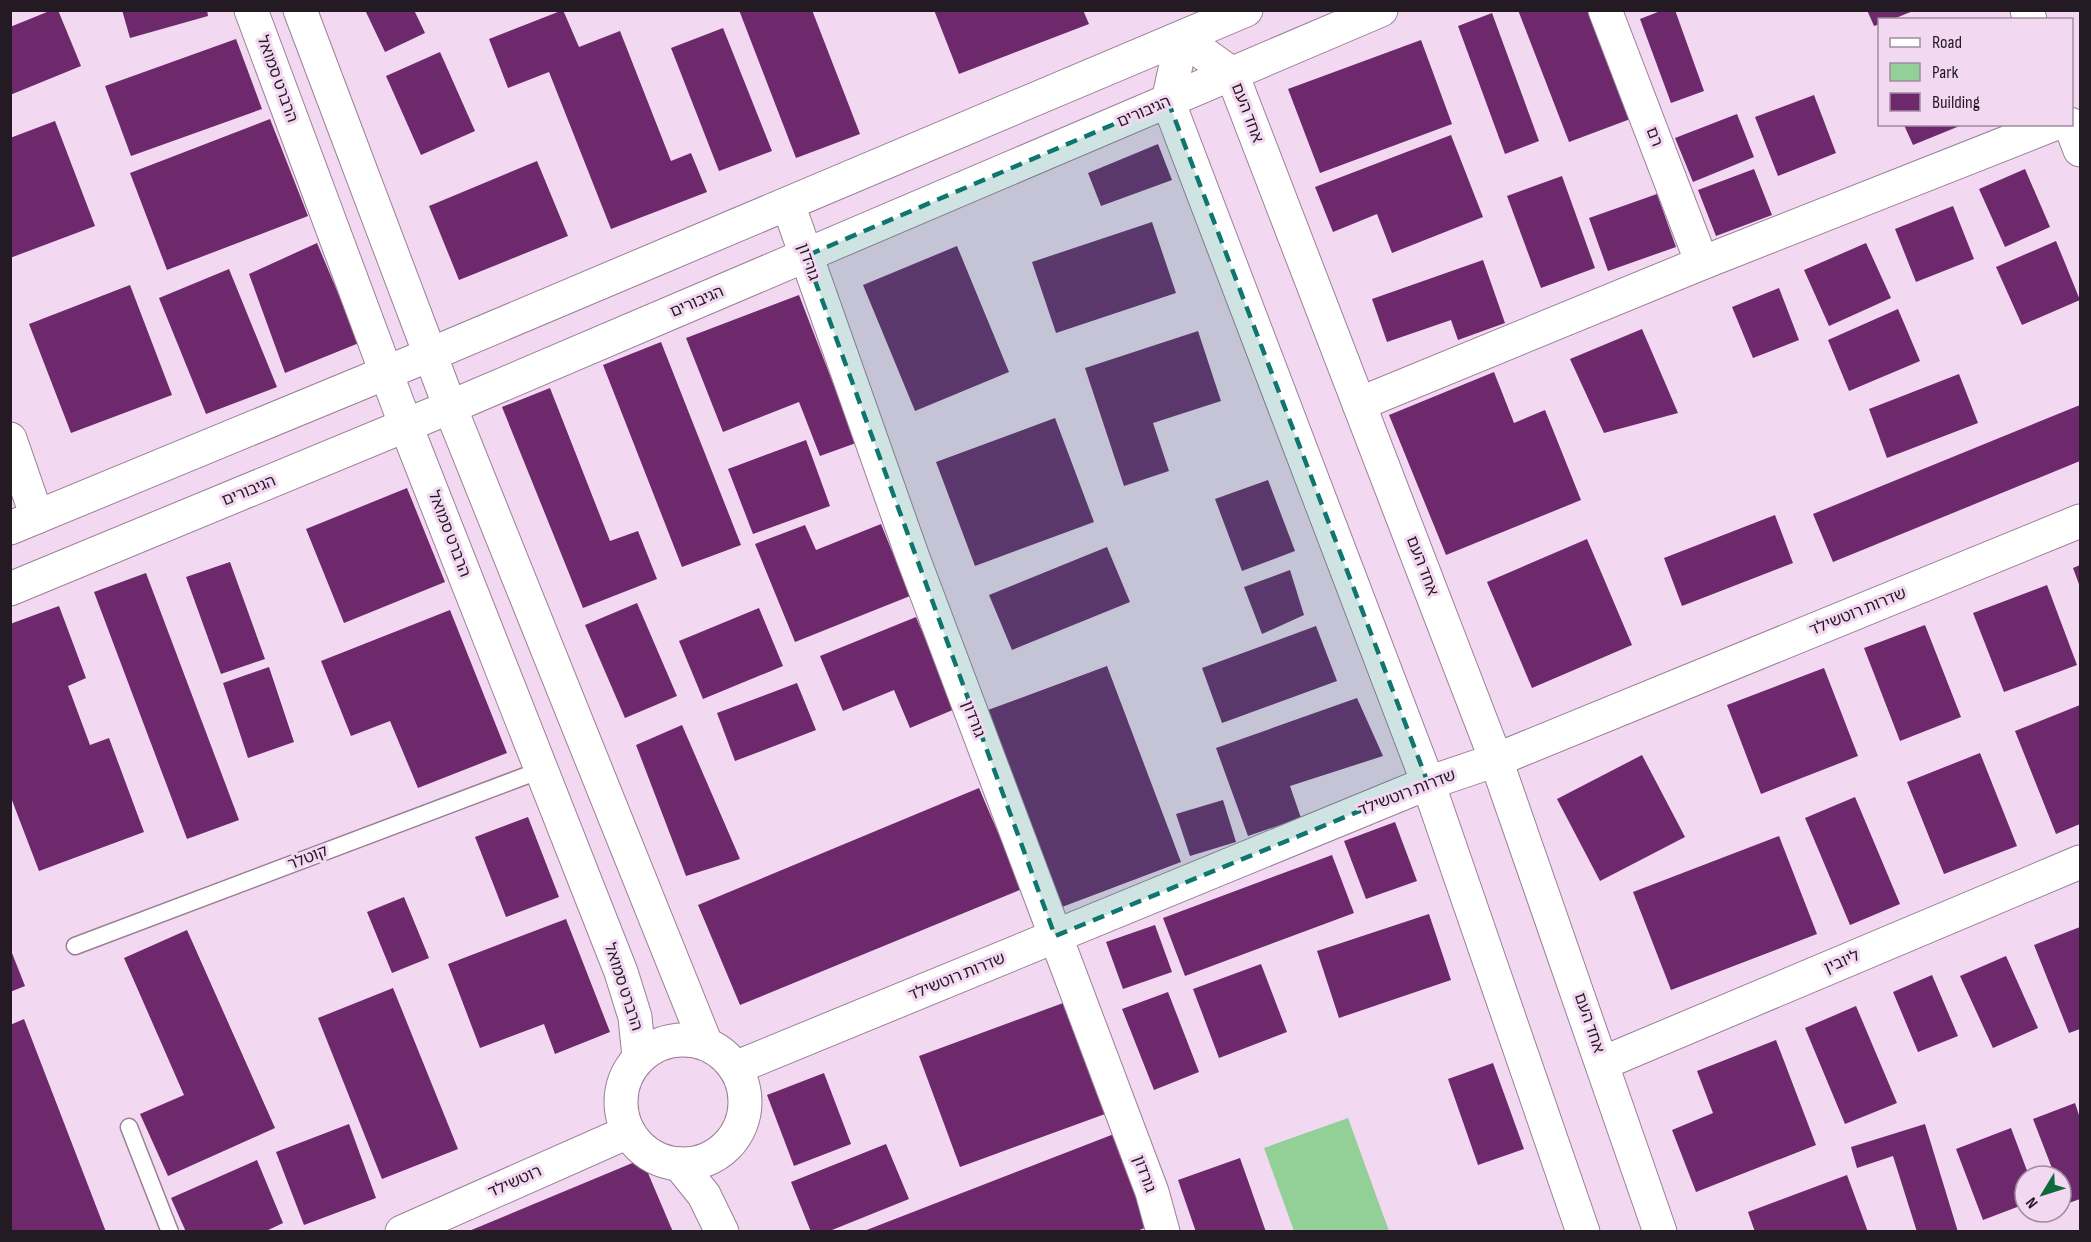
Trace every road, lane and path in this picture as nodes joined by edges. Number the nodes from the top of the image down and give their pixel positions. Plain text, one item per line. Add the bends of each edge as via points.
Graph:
1 (251, 10) edge
2 (300, 10) edge
3 (1246, 10) edge
4 (1381, 10) edge
5 (1605, 10) edge
6 (1182, 38) junction
7 (1232, 74) junction
8 (1168, 101) junction
9 (2049, 126) edge
10 (2071, 126) edge
11 (2080, 150) edge
12 (788, 204) junction
13 (806, 256) junction
14 (1702, 263) junction
15 (429, 355) junction
16 (386, 372) junction
17 (1359, 404) junction
18 (450, 408) junction
19 (406, 426) junction
20 (10, 439) edge
21 (2080, 521) edge
22 (24, 522) edge
23 (10, 589) edge
24 (1496, 760) junction
25 (541, 770) junction
26 (1428, 783) junction
27 (2080, 862) edge
28 (1055, 936) junction
29 (75, 946) dead end
30 (706, 1044) junction
31 (639, 1058) junction
32 (1603, 1063) junction
33 (735, 1068) junction
34 (129, 1127) dead end
35 (628, 1132) junction
36 (680, 1164) junction
37 (408, 1230) edge
38 (170, 1232) edge
39 (722, 1232) edge
40 (1163, 1232) edge
41 (1583, 1232) edge
42 (1660, 1232) edge

1 - 16 street, הרברט סמואל
2 - 15 street
3 - 6 street
4 - 7 street, הגיבורים
5 - 14 street, רם
6 - 7 street, אחד העם
6 - 8 street
6 - 12 street
7 - 8 street, הגיבורים
7 - 17 street, אחד העם
8 - 13 street, הגיבורים
8 - 26 street
9 - 14 street
10 - 11 street
12 - 13 street, גורדון
12 - 15 street
13 - 18 street, הגיבורים
13 - 28 street, גורדון via 912,555
14 - 17 street
15 - 16 street
15 - 18 street
16 - 19 street, הרברט סמואל
16 - 22 street
17 - 24 street, אחד העם
18 - 19 street, הגיבורים
18 - 30 street
19 - 23 street, הגיבורים
19 - 25 street, הרברט סמואל
20 - 22 street
21 - 24 street, שדרות רוטשילד
24 - 26 street, שדרות רוטשילד
24 - 32 street, אחד העם
25 - 29 lane, קוטלר
25 - 31 street, הרברט סמואל via 621,972 635,1017
26 - 28 street, שדרות רוטשילד
26 - 41 street
27 - 32 street, ליובין
28 - 33 street, שדרות רוטשילד
28 - 40 street, גורדון via 1152,1192
30 - 31 street via 670,1041
30 - 33 street
31 - 35 street via 627,1074 621,1093
32 - 42 street, אחד העם
33 - 36 street via 743,1086 745,1106 731,1142 708,1158
34 - 38 lane
35 - 36 street via 642,1149 659,1160
35 - 37 street, רוטשילד
36 - 39 street via 704,1195

